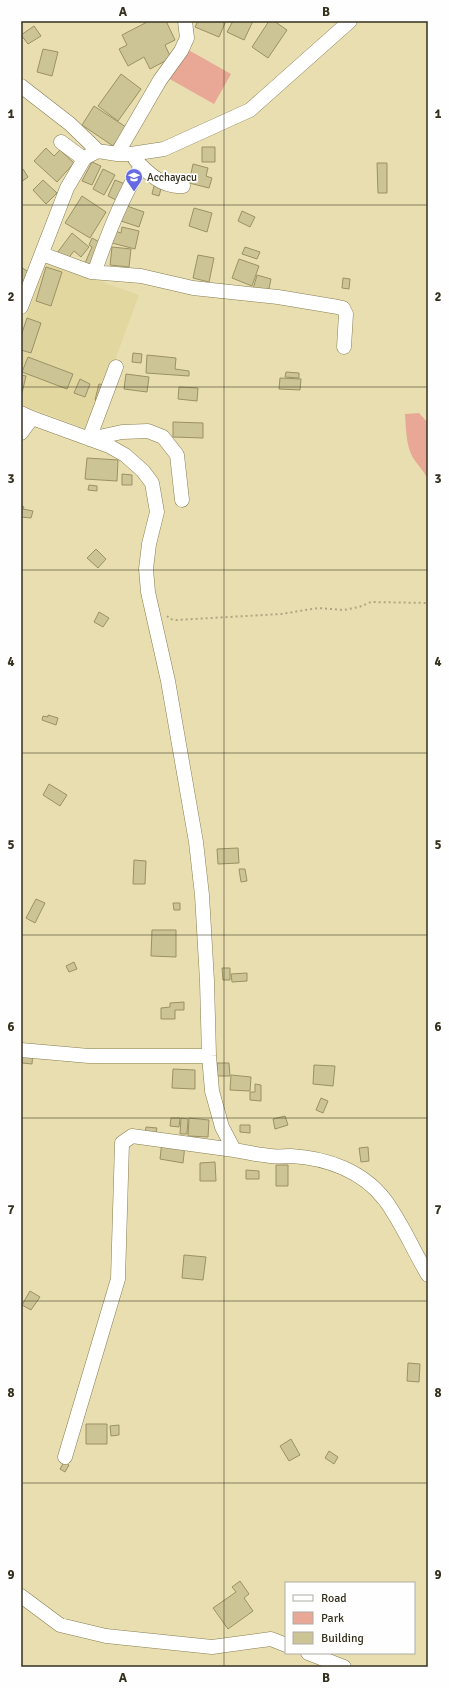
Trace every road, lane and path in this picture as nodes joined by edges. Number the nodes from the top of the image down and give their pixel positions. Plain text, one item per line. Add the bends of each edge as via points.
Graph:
1 (185, 21) edge
2 (339, 21) edge
3 (350, 21) edge
4 (332, 37) junction
5 (21, 86) edge
6 (61, 142) dead end
7 (98, 151) junction
8 (117, 154) junction
9 (131, 154) junction
10 (84, 160) junction
11 (141, 166) junction
12 (183, 186) dead end
13 (42, 254) junction
14 (96, 268) dead end
15 (21, 307) edge
16 (344, 347) dead end
17 (116, 367) dead end
18 (26, 416) edge
19 (21, 434) edge
20 (89, 439) junction
21 (182, 500) dead end
22 (428, 603) edge
23 (164, 610) dead end
24 (21, 1050) edge
25 (208, 1056) junction
26 (234, 1150) junction
27 (428, 1275) edge
28 (65, 1457) dead end
29 (21, 1596) edge
30 (285, 1645) edge
31 (311, 1654) edge
32 (344, 1667) edge

1 - 8 street via 187,38 181,51 160,80
2 - 4 street
3 - 4 street
4 - 9 street via 250,110 164,149
5 - 7 street via 70,124
6 - 10 street
7 - 8 street
7 - 10 street
8 - 9 street
9 - 11 street
10 - 13 street via 67,188
11 - 12 street via 156,179 174,187
11 - 14 street via 111,226
13 - 15 street
13 - 16 street via 91,272 142,276 193,288 338,306 343,308 346,314
17 - 20 street
18 - 19 street
18 - 20 street
20 - 21 street via 122,432 148,431 164,437 177,455
20 - 25 street via 125,455 152,483 157,512 146,569 148,592 168,681 196,842 207,981
22 - 23 path via 372,602 344,610 318,608 281,614 176,620 170,619
24 - 25 street via 89,1056
25 - 26 street via 212,1091 222,1127
26 - 27 street via 271,1156 309,1158 348,1169 370,1184 384,1199 401,1224
26 - 28 street via 132,1136 122,1143 118,1279
29 - 30 street via 60,1625 106,1636 212,1647 271,1640
31 - 32 street

